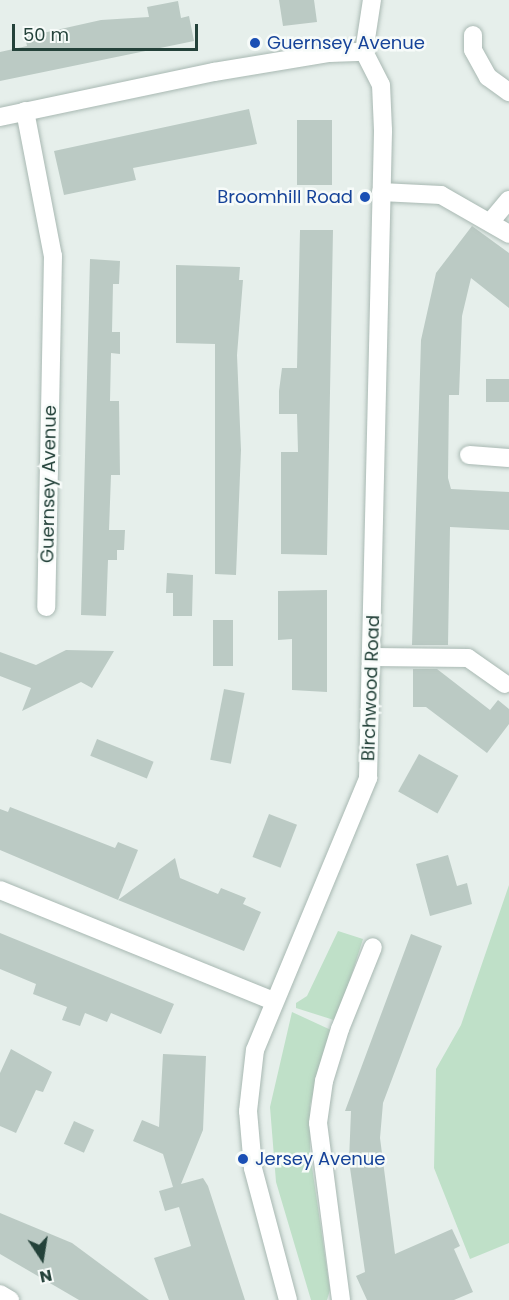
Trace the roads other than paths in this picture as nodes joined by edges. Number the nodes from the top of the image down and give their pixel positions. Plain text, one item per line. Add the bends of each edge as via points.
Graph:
1 (372, 0) edge
2 (473, 35) dead end
3 (364, 51) junction
4 (509, 92) edge
5 (25, 111) junction
6 (0, 117) edge
7 (381, 192) junction
8 (509, 200) edge
9 (492, 220) junction
10 (509, 234) edge
11 (469, 455) dead end
12 (509, 458) edge
13 (46, 607) dead end
14 (372, 657) junction
15 (505, 684) dead end
16 (0, 890) edge
17 (373, 947) dead end
18 (273, 1000) junction
19 (0, 1294) edge
20 (10, 1300) edge
21 (288, 1300) edge
22 (341, 1300) edge

1 - 3 street
2 - 4 street via 473,50 488,77
3 - 5 street via 214,72
3 - 7 street, Birchwood Road via 381,85
5 - 6 street
5 - 13 street, Guernsey Avenue via 53,256
7 - 9 street via 441,195
7 - 14 street, Birchwood Road
8 - 9 street
9 - 10 street
11 - 12 street
14 - 15 street via 468,658
14 - 18 street, Birchwood Road via 368,778
16 - 18 street
17 - 22 street via 340,1029 324,1081 318,1124
18 - 21 street, Birchwood Road via 255,1050 248,1110 254,1168
19 - 20 street

